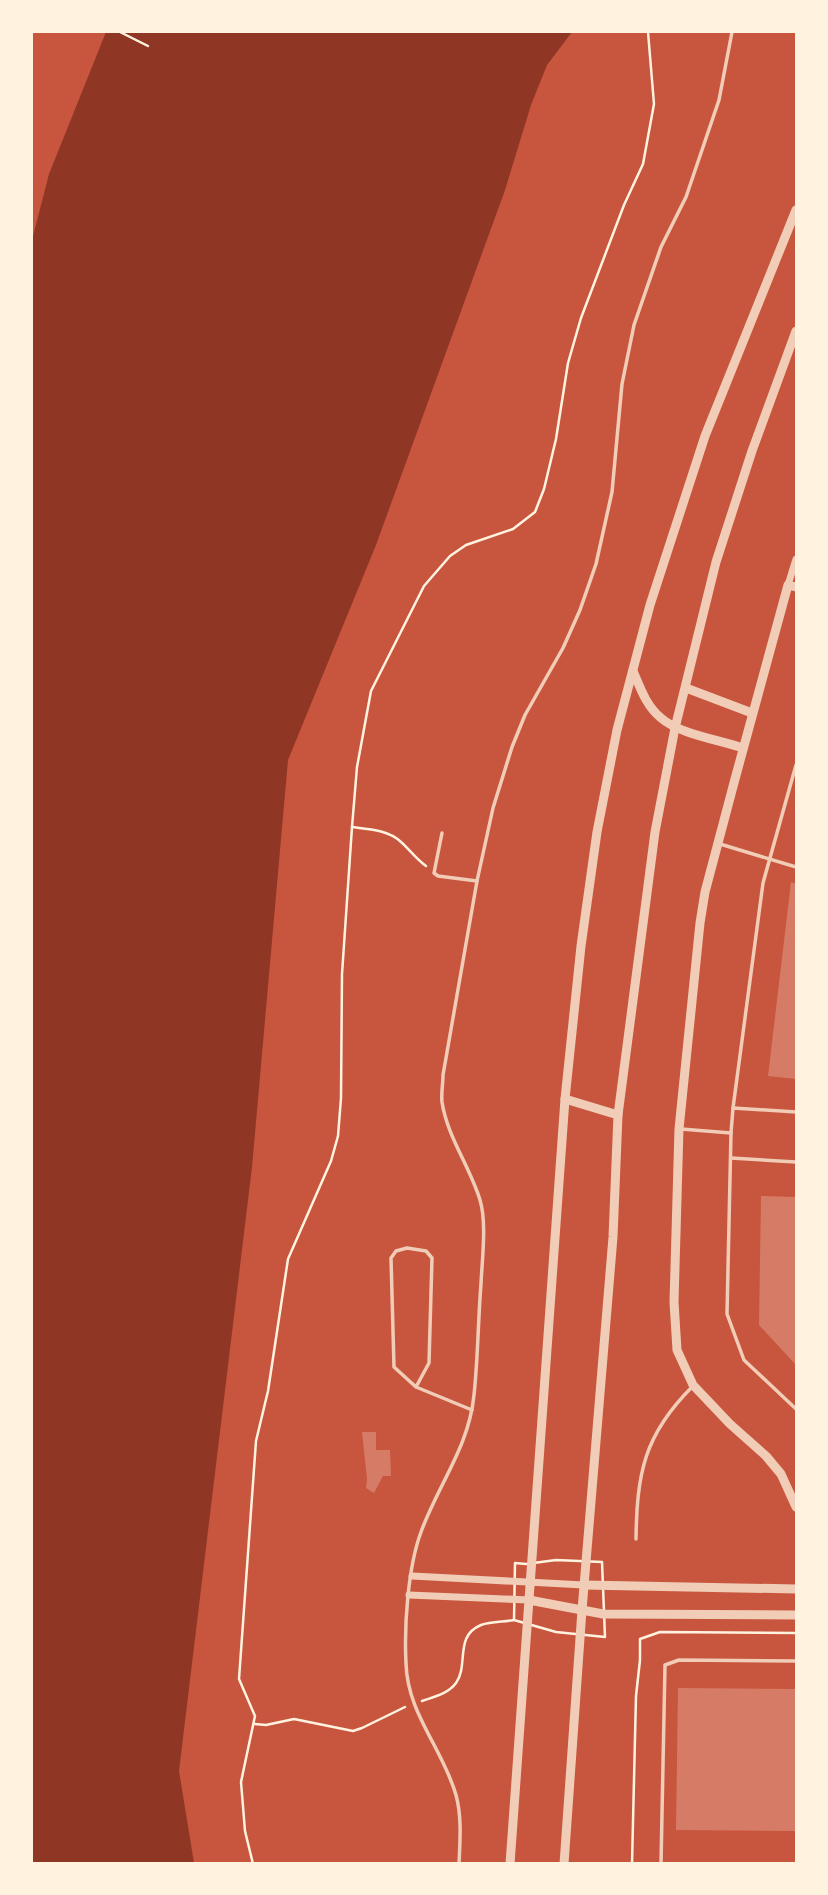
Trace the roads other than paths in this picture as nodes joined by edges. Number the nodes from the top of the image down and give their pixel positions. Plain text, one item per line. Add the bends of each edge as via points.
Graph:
1 (732, 32) edge
2 (796, 210) edge
3 (796, 331) edge
4 (796, 559) edge
5 (792, 586) edge
6 (633, 671) junction
7 (686, 688) junction
8 (752, 713) junction
9 (675, 728) junction
10 (743, 748) junction
11 (796, 765) edge
12 (442, 833) dead end
13 (718, 844) junction
14 (771, 860) junction
15 (796, 867) edge
16 (477, 881) junction
17 (565, 1099) junction
18 (733, 1108) junction
19 (796, 1112) edge
20 (618, 1115) junction
21 (679, 1129) junction
22 (731, 1132) junction
23 (731, 1158) junction
24 (796, 1162) edge
25 (693, 1385) junction
26 (416, 1387) junction
27 (796, 1409) edge
28 (472, 1410) junction
29 (796, 1507) edge
30 (636, 1539) dead end
31 (412, 1576) junction
32 (531, 1581) junction
33 (583, 1585) junction
34 (796, 1589) edge
35 (409, 1595) junction
36 (529, 1600) junction
37 (582, 1610) junction
38 (796, 1615) edge
39 (796, 1661) edge
40 (458, 1864) edge
41 (510, 1864) edge
42 (564, 1864) edge
43 (662, 1864) edge

1 - 16 lane via 719,100 634,325 622,384 612,492 596,564 569,635 512,747 492,808
2 - 6 street via 705,436
3 - 7 street via 725,531
4 - 5 street
5 - 8 street
6 - 9 street via 644,698
6 - 17 street via 597,832
7 - 8 street
7 - 9 street
8 - 10 street
9 - 10 street
9 - 20 street via 655,832
10 - 13 street
11 - 14 lane
12 - 16 lane via 434,873
13 - 14 lane
13 - 21 street via 700,923
14 - 15 lane
14 - 18 lane via 763,883
16 - 28 lane via 442,1101 481,1202
17 - 20 street
17 - 32 street
18 - 19 lane
18 - 22 lane
20 - 33 street via 613,1237
21 - 22 lane
21 - 25 street via 674,1329 681,1363
22 - 23 lane
23 - 24 lane
23 - 27 lane via 727,1314 744,1360
25 - 29 street via 766,1456 781,1474
25 - 30 lane via 670,1409 650,1443 643,1465
26 - 26 lane via 429,1363 432,1258 426,1251 407,1248 391,1258 394,1367
26 - 28 lane
28 - 31 lane via 461,1449 421,1532
31 - 32 street
31 - 35 lane
32 - 33 street
32 - 36 street
33 - 34 street
33 - 37 street
35 - 36 street
35 - 40 lane via 409,1690 456,1796
36 - 37 street
36 - 41 street
37 - 38 street via 603,1614
37 - 42 street
39 - 43 lane via 680,1660 665,1665

